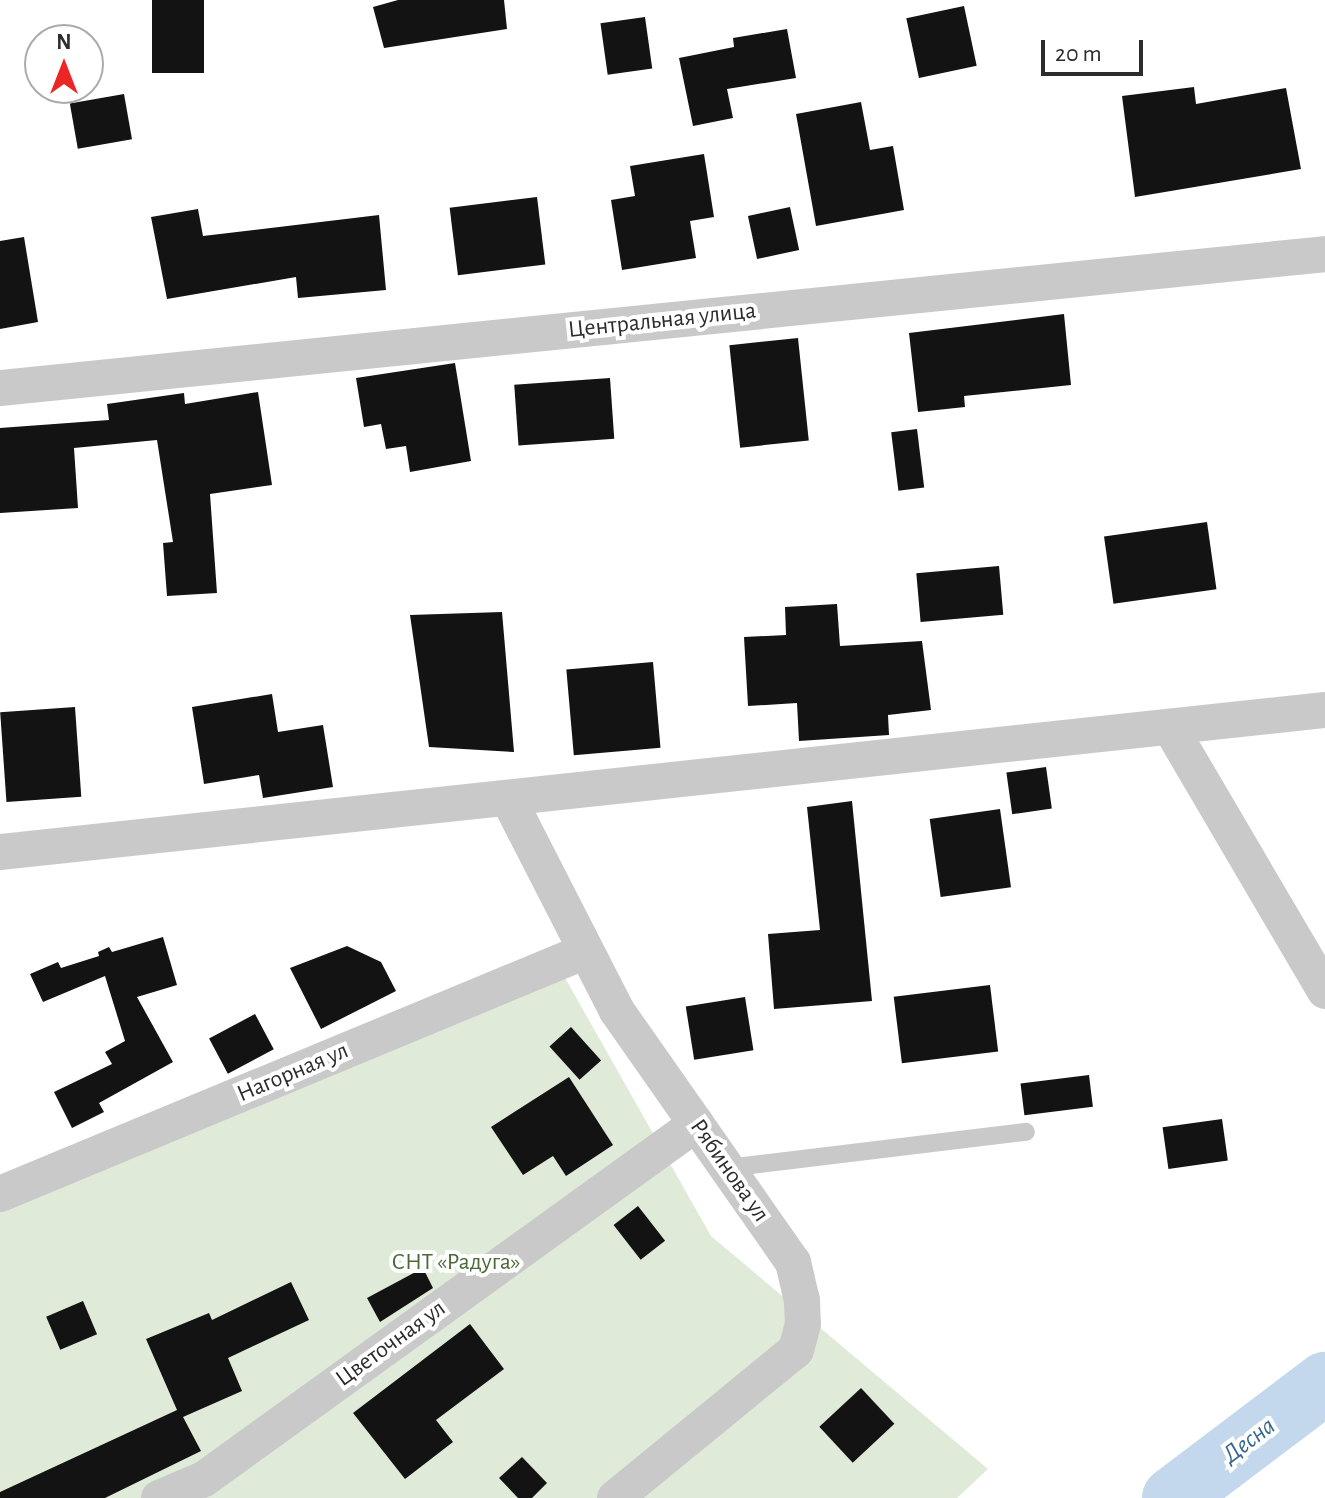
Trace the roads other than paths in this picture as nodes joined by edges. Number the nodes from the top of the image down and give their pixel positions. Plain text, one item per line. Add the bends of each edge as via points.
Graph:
1 (1325, 254) edge
2 (0, 388) edge
3 (1325, 710) edge
4 (1170, 727) junction
5 (508, 798) junction
6 (0, 852) edge
7 (586, 951) junction
8 (1325, 991) edge
9 (696, 1124) junction
10 (1026, 1132) dead end
11 (727, 1168) junction
12 (0, 1194) edge
13 (159, 1498) edge
14 (615, 1498) edge

1 - 2 street, Центральная улица
3 - 4 street
4 - 5 street
4 - 8 street
5 - 6 street
5 - 7 street, Рябинова ул
7 - 9 street, Рябинова ул via 617,1011
7 - 12 street, Нагорная ул
9 - 11 street, Рябинова ул
9 - 13 street, Цветочная ул via 204,1479
10 - 11 lane
11 - 14 street, Рябинова ул via 793,1262 803,1324 796,1350

